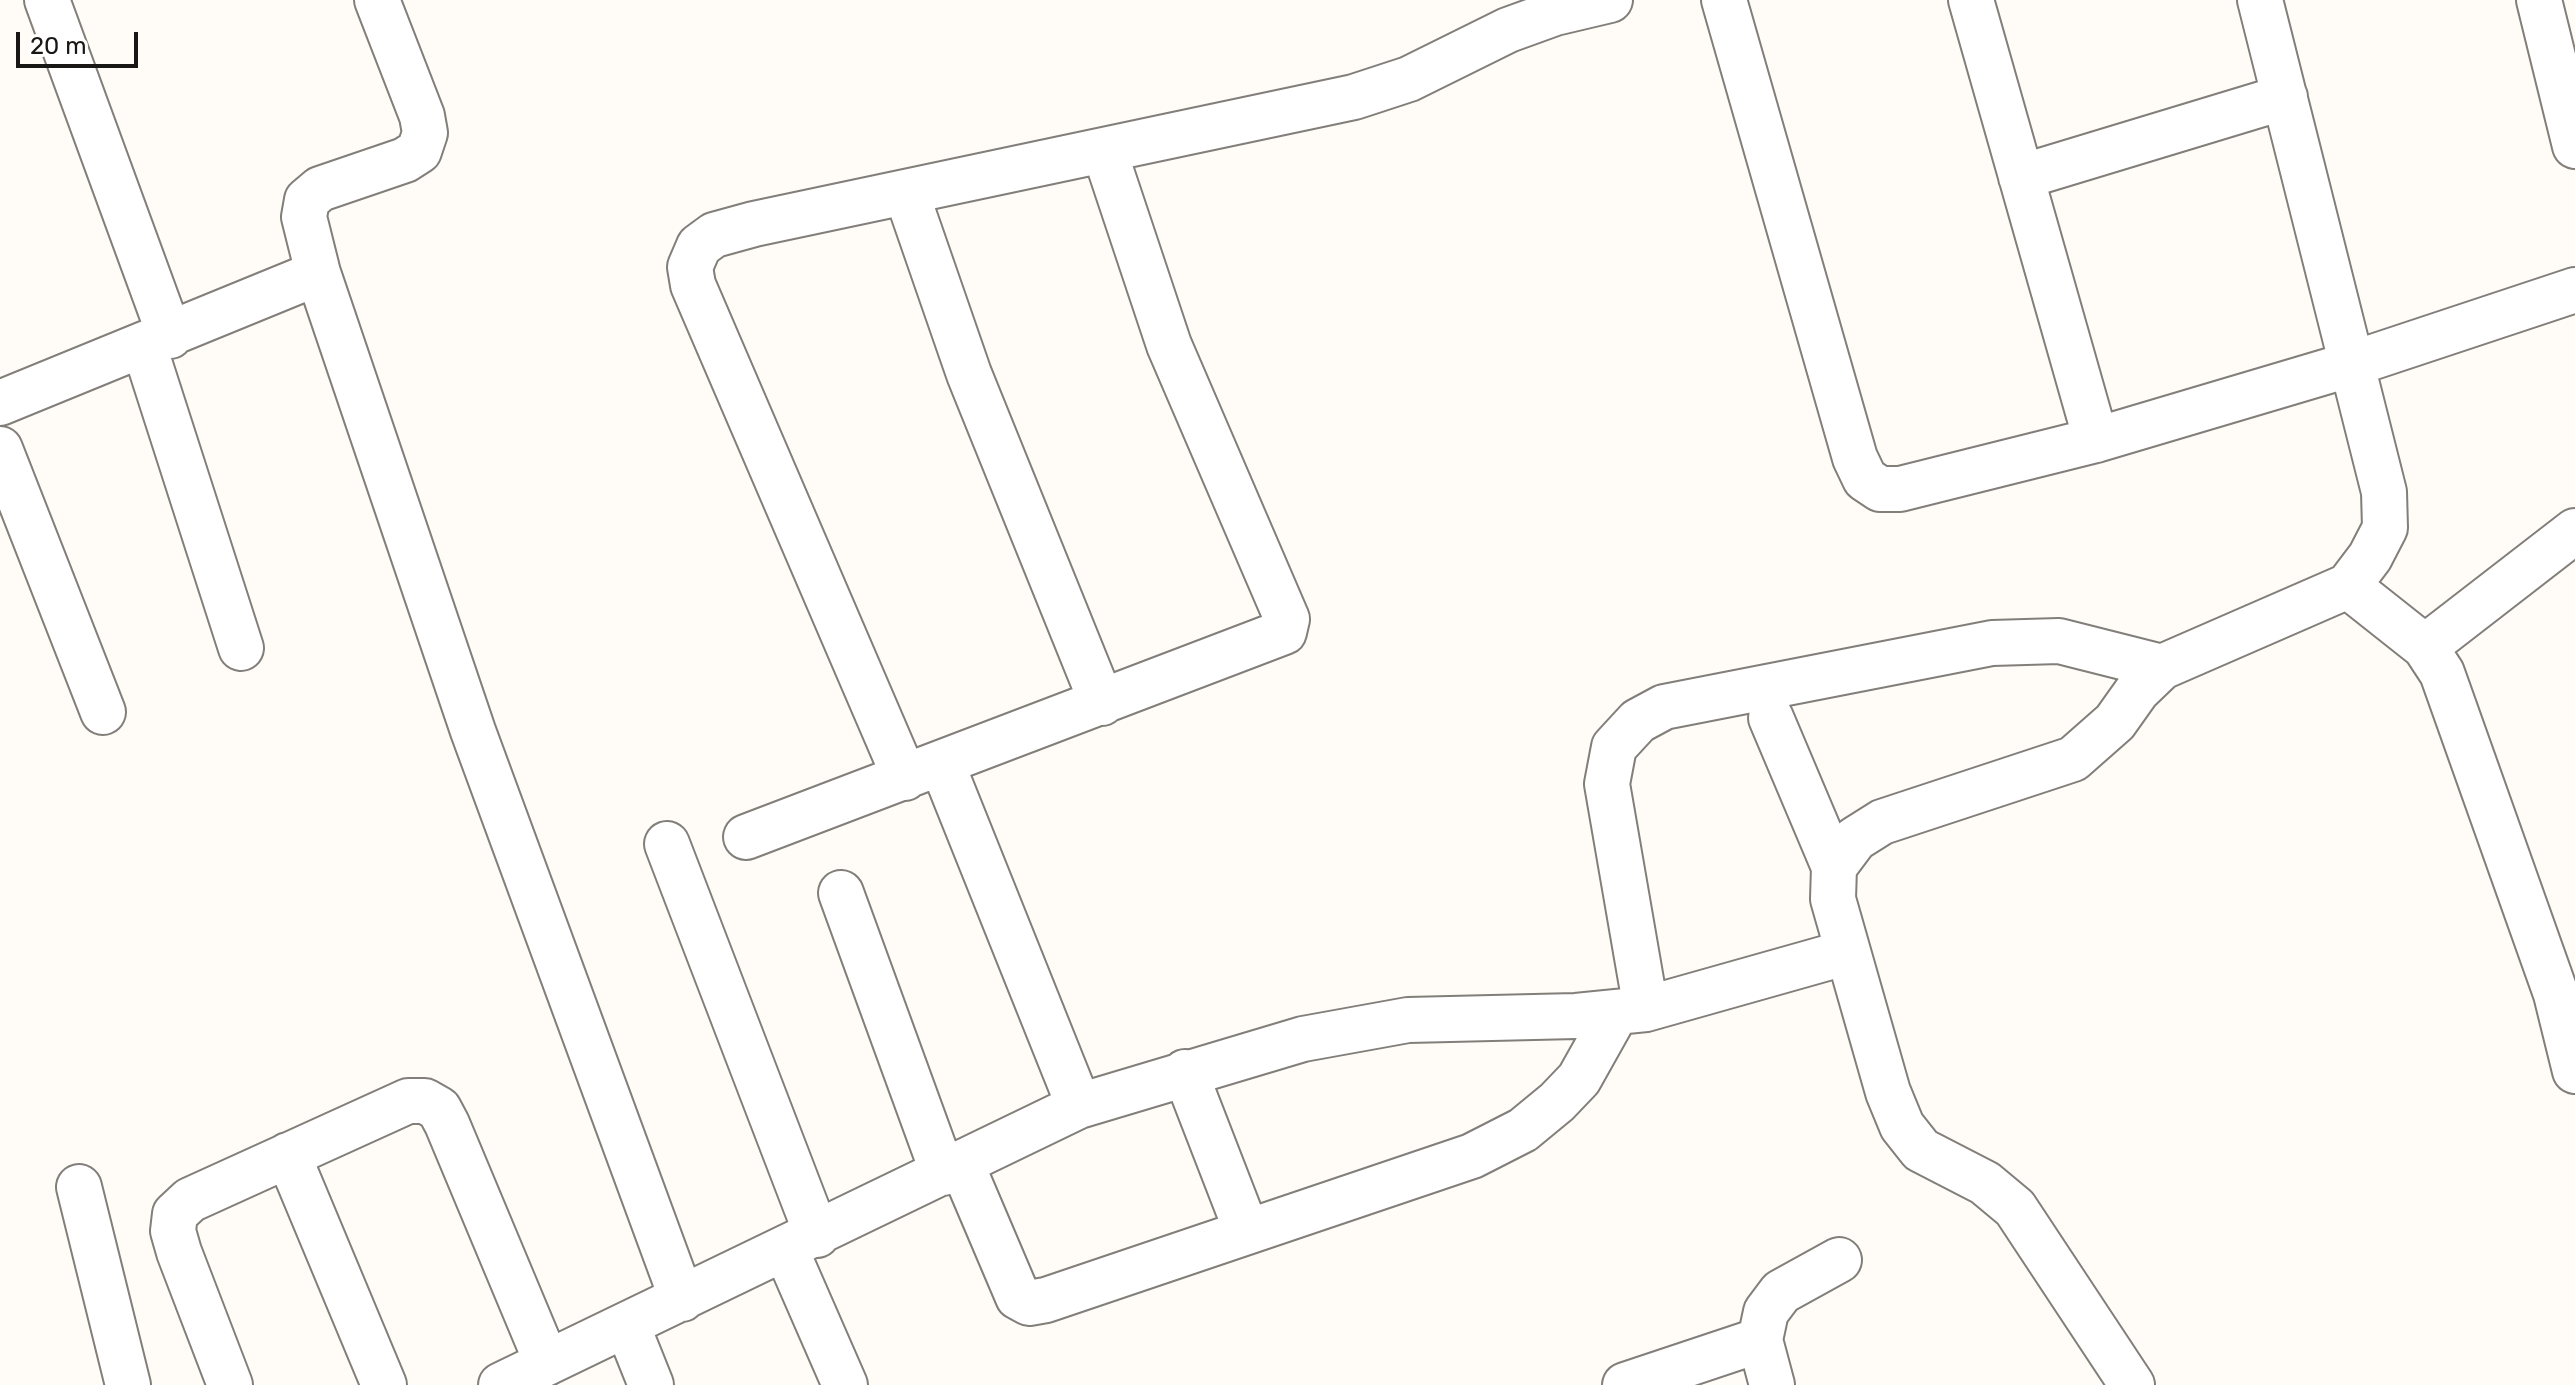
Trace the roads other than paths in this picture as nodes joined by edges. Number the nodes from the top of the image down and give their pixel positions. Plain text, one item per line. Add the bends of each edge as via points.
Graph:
1 (47, 0) edge
2 (377, 0) edge
3 (1610, 0) edge
4 (1724, 0) edge
5 (1971, 0) edge
6 (2260, 0) edge
7 (2539, 0) edge
8 (2285, 97) junction
9 (2575, 146) edge
10 (1104, 150) junction
11 (2021, 177) junction
12 (906, 192) junction
13 (318, 273) junction
14 (2575, 290) edge
15 (157, 341) junction
16 (2352, 364) junction
17 (0, 403) edge
18 (2096, 440) junction
19 (0, 449) edge
20 (2575, 531) edge
21 (2348, 586) junction
22 (2425, 647) junction
23 (241, 648) dead end
24 (2162, 667) junction
25 (1102, 703) junction
26 (103, 712) dead end
27 (1771, 718) dead end
28 (924, 771) junction
29 (746, 837) dead end
30 (667, 844) dead end
31 (1834, 867) junction
32 (841, 893) dead end
33 (1848, 952) junction
34 (1631, 1011) junction
35 (2572, 1045) edge
36 (1185, 1072) junction
37 (1079, 1106) junction
38 (288, 1155) junction
39 (952, 1168) junction
40 (79, 1187) dead end
41 (1247, 1232) junction
42 (801, 1243) junction
43 (1839, 1260) dead end
44 (682, 1299) junction
45 (627, 1325) junction
46 (1760, 1340) junction
47 (547, 1363) junction
48 (128, 1385) edge
49 (230, 1385) edge
50 (384, 1385) edge
51 (501, 1385) edge
52 (651, 1385) edge
53 (845, 1385) edge
54 (1625, 1385) edge
55 (1772, 1385) edge
56 (2132, 1385) edge

1 - 15 street
2 - 13 street via 425,133 419,151 405,160 336,182 307,200 304,217
3 - 10 street via 1508,30 1409,79 1354,97
4 - 18 street via 1865,479 1880,489 1900,489
5 - 11 street
6 - 8 street
7 - 9 street
8 - 11 street
8 - 16 street
10 - 12 street
10 - 25 street via 1169,345 1287,619 1284,632 1271,639
11 - 18 street
12 - 25 street via 969,374
12 - 28 street via 714,235 699,246 690,267 693,285
13 - 15 street
13 - 44 street via 473,731
14 - 16 street
15 - 17 street
15 - 23 street
16 - 18 street
16 - 21 street via 2384,492 2385,528
19 - 26 street
20 - 22 street
21 - 22 street
21 - 24 street
22 - 35 street via 2442,673
24 - 31 street via 2115,722 2073,759 1882,822 1855,839
24 - 34 street via 2059,641 1992,643 1664,707 1638,721 1614,747 1607,784
25 - 28 street
27 - 31 street
28 - 29 street
28 - 37 street
30 - 42 street
31 - 33 street via 1833,899
32 - 39 street
33 - 34 street
33 - 56 street via 1902,1126 1921,1150 1985,1183 2015,1208
34 - 36 street via 1408,1020 1303,1039
34 - 41 street via 1579,1079 1523,1130 1472,1156
36 - 37 street
36 - 41 street
37 - 39 street
38 - 47 street via 408,1101 425,1101 439,1109
38 - 49 street via 190,1200 175,1214 179,1252
38 - 50 street
39 - 41 street via 1008,1280 1018,1297 1029,1303
39 - 42 street
40 - 48 street
42 - 44 street
42 - 53 street
43 - 46 street via 1781,1292 1766,1312
44 - 45 street
45 - 47 street
45 - 52 street
46 - 54 street
46 - 55 street
47 - 51 street

